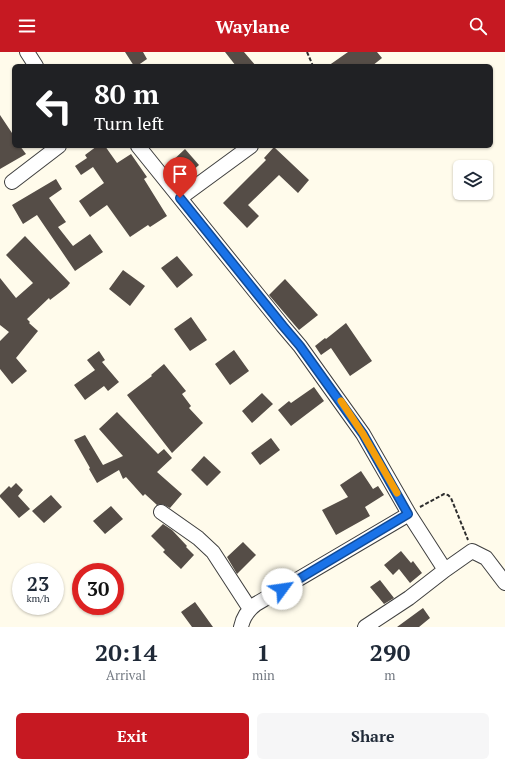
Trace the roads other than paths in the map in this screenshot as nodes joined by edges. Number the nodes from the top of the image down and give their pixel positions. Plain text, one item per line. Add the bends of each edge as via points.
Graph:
1 (27, 52) edge
2 (35, 64) edge
3 (56, 148) edge
4 (140, 148) edge
5 (248, 148) edge
6 (12, 182) dead end
7 (180, 198) junction
8 (161, 512) dead end
9 (408, 514) junction
10 (445, 570) junction
11 (505, 583) edge
12 (250, 609) junction
13 (241, 627) edge
14 (366, 627) edge

1 - 2 street
3 - 6 street
4 - 7 street
5 - 7 street
7 - 9 street via 333,389 363,434
8 - 12 street via 206,544
9 - 10 street
9 - 12 street
10 - 11 street via 472,551 486,558
10 - 14 street
12 - 13 street

